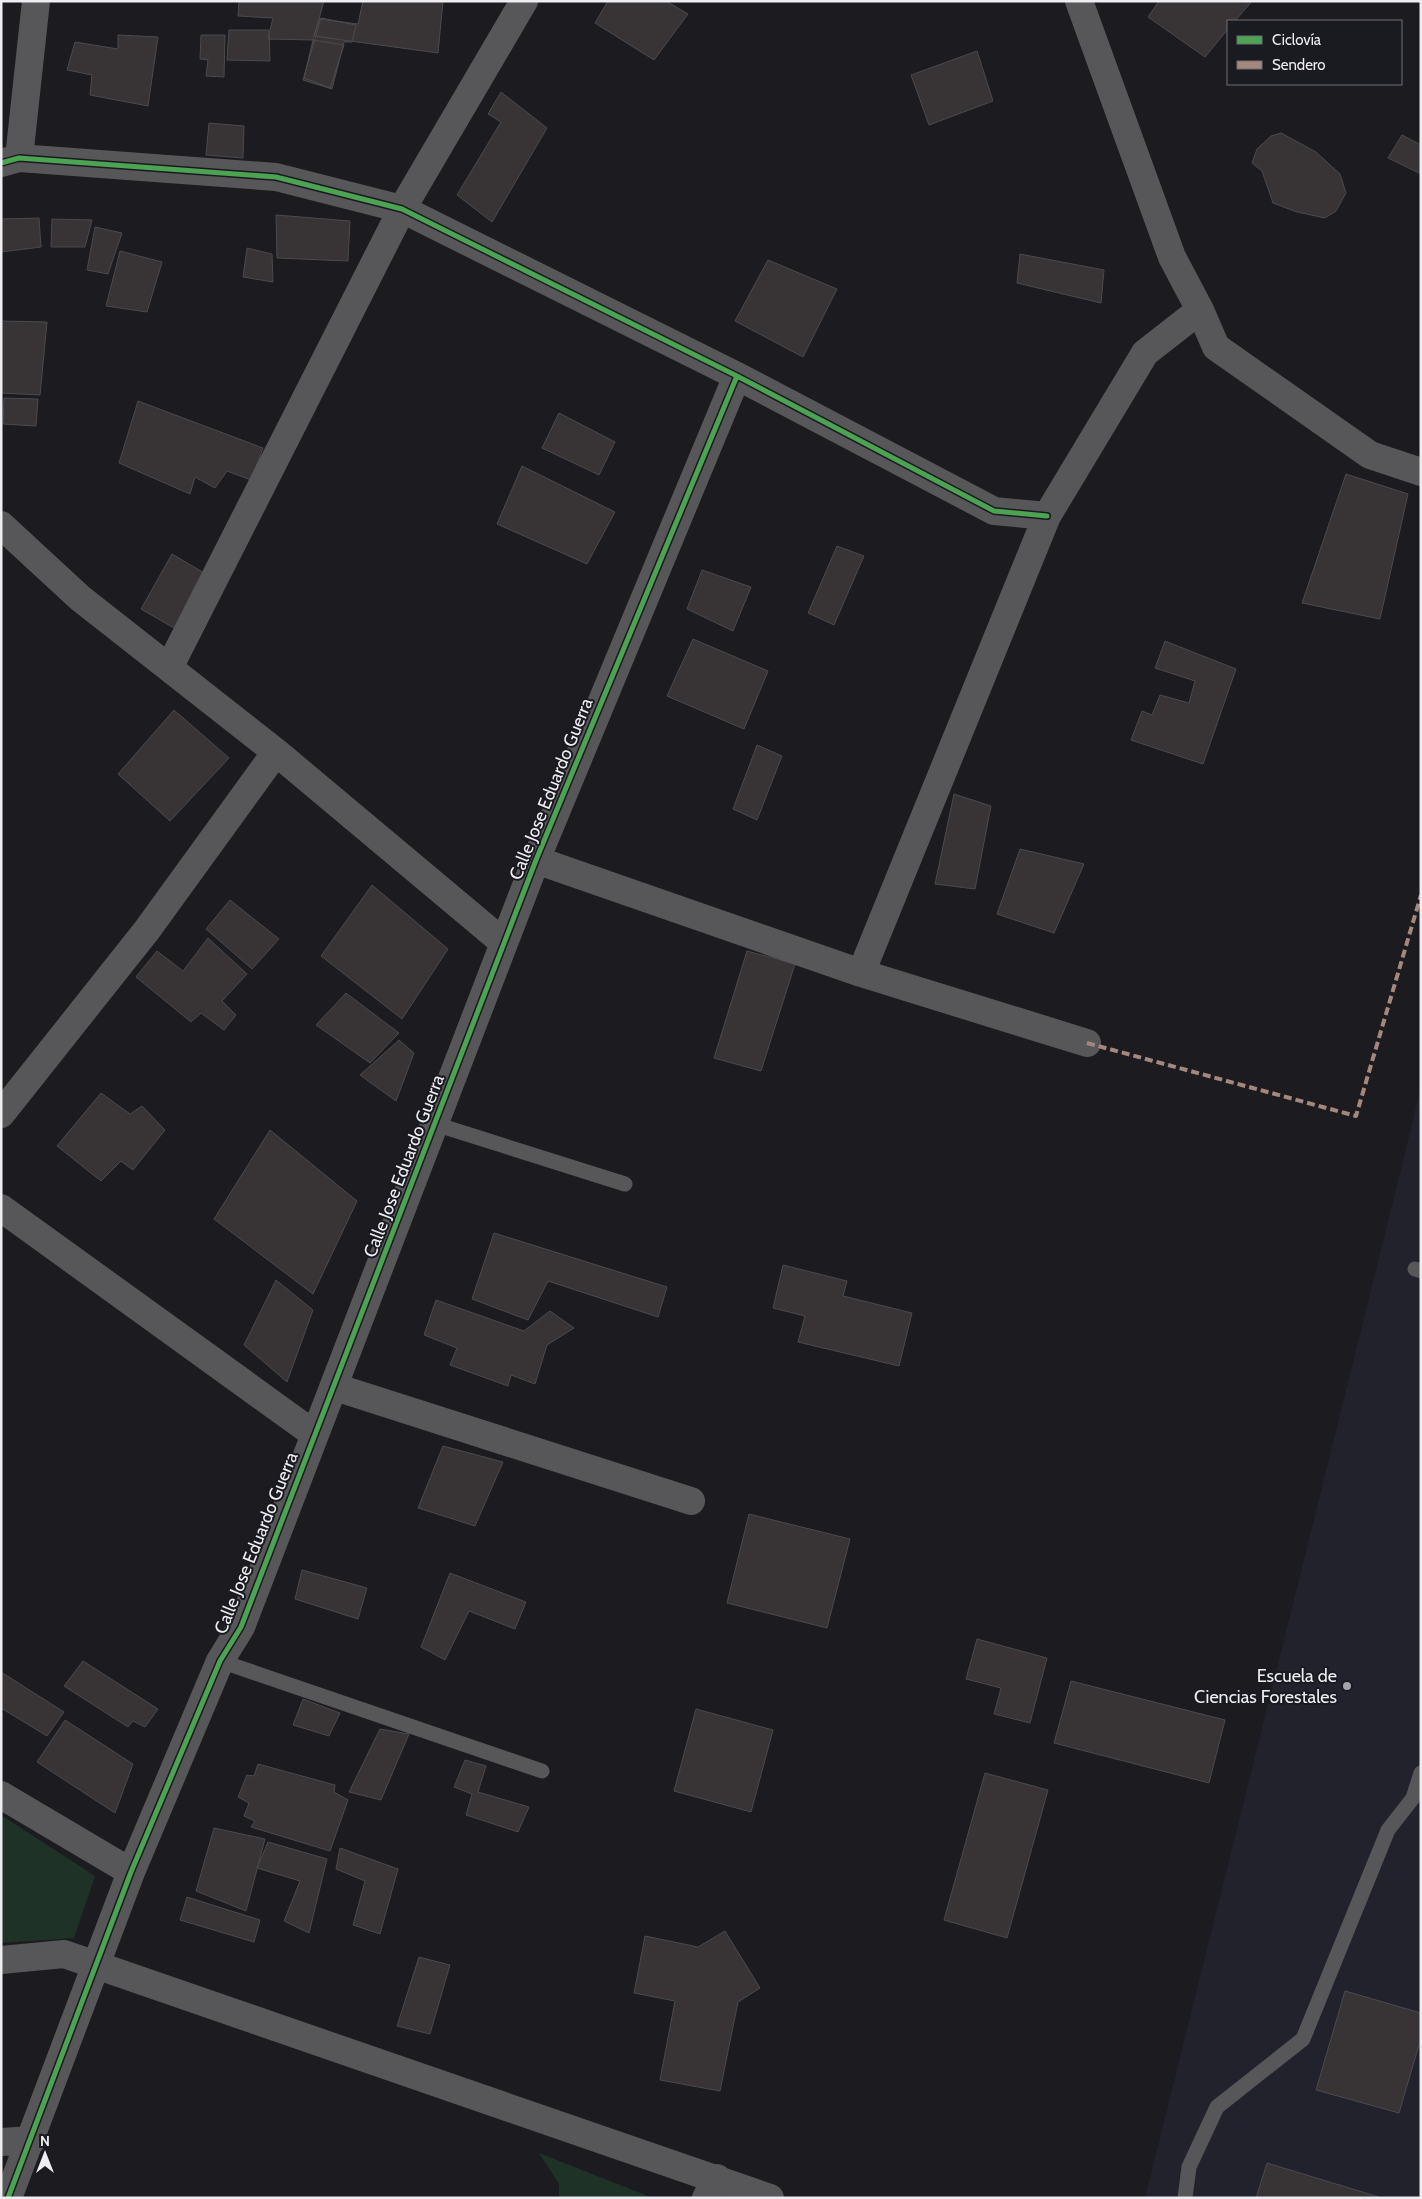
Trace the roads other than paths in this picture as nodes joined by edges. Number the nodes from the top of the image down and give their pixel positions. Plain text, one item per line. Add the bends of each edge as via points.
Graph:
1 (36, 1) edge
2 (524, 1) edge
3 (1079, 1) edge
4 (10, 161) edge
5 (402, 209) junction
6 (1200, 310) junction
7 (737, 376) junction
8 (1421, 472) edge
9 (1047, 516) junction
10 (1, 525) edge
11 (169, 668) junction
12 (276, 752) junction
13 (536, 860) junction
14 (504, 943) junction
15 (861, 973) junction
16 (1086, 1043) dead end
17 (1, 1114) edge
18 (435, 1124) junction
19 (625, 1184) dead end
20 (1, 1208) edge
21 (335, 1387) junction
22 (314, 1434) junction
23 (691, 1502) dead end
24 (220, 1661) junction
25 (542, 1771) dead end
26 (1421, 1773) edge
27 (1, 1795) edge
28 (131, 1872) junction
29 (1, 1960) edge
30 (97, 1966) junction
31 (32, 2140) junction
32 (1, 2142) edge
33 (711, 2188) edge
34 (8, 2198) edge
35 (770, 2198) edge
36 (1185, 2198) edge

1 - 4 street
2 - 5 street
3 - 6 street via 1172,257
4 - 5 street via 276,177
5 - 7 street
5 - 11 street
6 - 8 street via 1216,347 1370,455
6 - 9 street via 1145,353
7 - 9 street via 994,511
7 - 13 street, Calle Jose Eduardo Guerra
9 - 15 street
10 - 11 street via 80,598
11 - 12 street
12 - 14 street
12 - 17 street via 147,930
13 - 14 street, Calle Jose Eduardo Guerra
13 - 15 street
14 - 18 street, Calle Jose Eduardo Guerra
15 - 16 street
18 - 19 lane
18 - 21 street, Calle Jose Eduardo Guerra
20 - 22 street
21 - 22 street, Calle Jose Eduardo Guerra
21 - 23 street
22 - 24 street, Calle Jose Eduardo Guerra via 241,1627
24 - 25 lane
24 - 28 street, Calle Jose Eduardo Guerra
26 - 36 lane via 1413,1798 1388,1830 1303,2039 1217,2106 1189,2167
27 - 28 street
28 - 30 street, Calle Jose Eduardo Guerra
29 - 30 street via 64,1954
30 - 31 street, Calle Jose Eduardo Guerra
30 - 33 street
31 - 32 street
31 - 34 street
33 - 35 street

